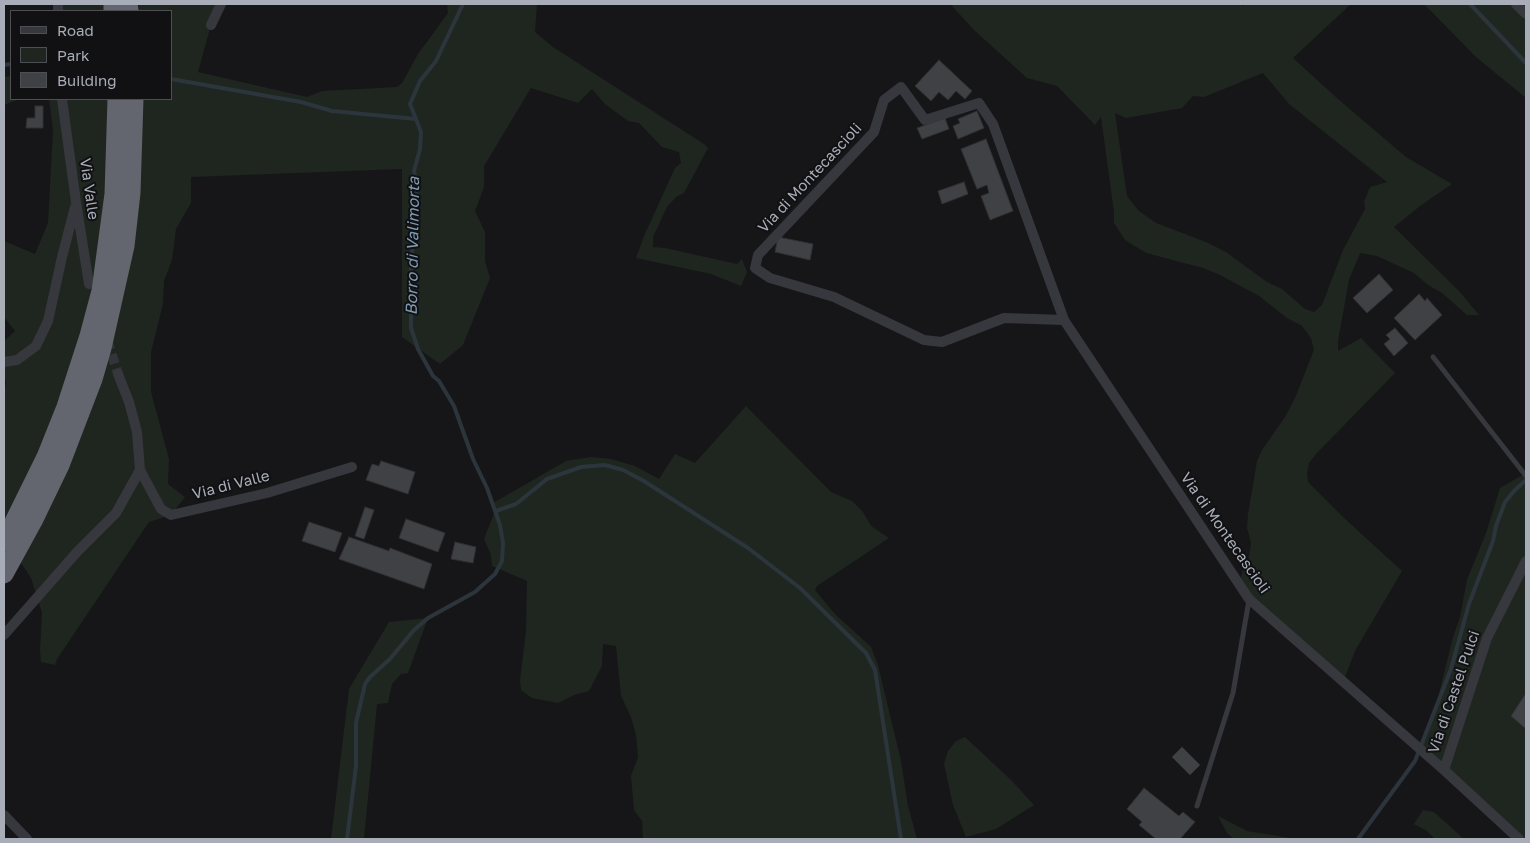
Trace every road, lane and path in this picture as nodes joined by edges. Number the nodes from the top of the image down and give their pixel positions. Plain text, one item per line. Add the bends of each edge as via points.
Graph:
1 (221, 4) edge
2 (1516, 4) edge
3 (1526, 14) edge
4 (211, 25) dead end
5 (62, 100) edge
6 (118, 100) edge
7 (134, 100) edge
8 (76, 202) junction
9 (89, 284) dead end
10 (1064, 320) junction
11 (1433, 357) dead end
12 (4, 362) edge
13 (118, 374) tunnel mouth
14 (352, 467) dead end
15 (140, 470) junction
16 (1526, 476) edge
17 (4, 542) edge
18 (1526, 561) edge
19 (4, 574) edge
20 (1249, 599) junction
21 (4, 635) edge
22 (1444, 770) junction
23 (1196, 806) dead end
24 (4, 814) edge
25 (27, 839) edge
26 (1518, 839) edge

1 - 4 street
2 - 3 street
5 - 8 street, Via Valle
6 - 17 highway via 114,194 101,291 66,407 46,457
7 - 19 highway via 131,193 125,246 102,348 60,465
8 - 9 street, Via Valle
8 - 12 street via 48,321 36,346 17,360
10 - 10 street, Via di Montecascioli via 993,124 980,103 925,120 901,87 884,100 874,132 758,255 756,268 770,278 834,297 924,340 942,342 1004,318
10 - 20 street, Via di Montecascioli
11 - 16 lane
13 - 15 street, Via di Valle via 137,432
14 - 15 street, Via di Valle via 267,493 171,515 161,509
15 - 21 street via 116,513
18 - 22 street, Via di Castel Pulci via 1487,638
20 - 22 street, Via di Montecascioli
20 - 23 lane via 1233,693
22 - 26 street, Via di Castel Pulci
24 - 25 street

